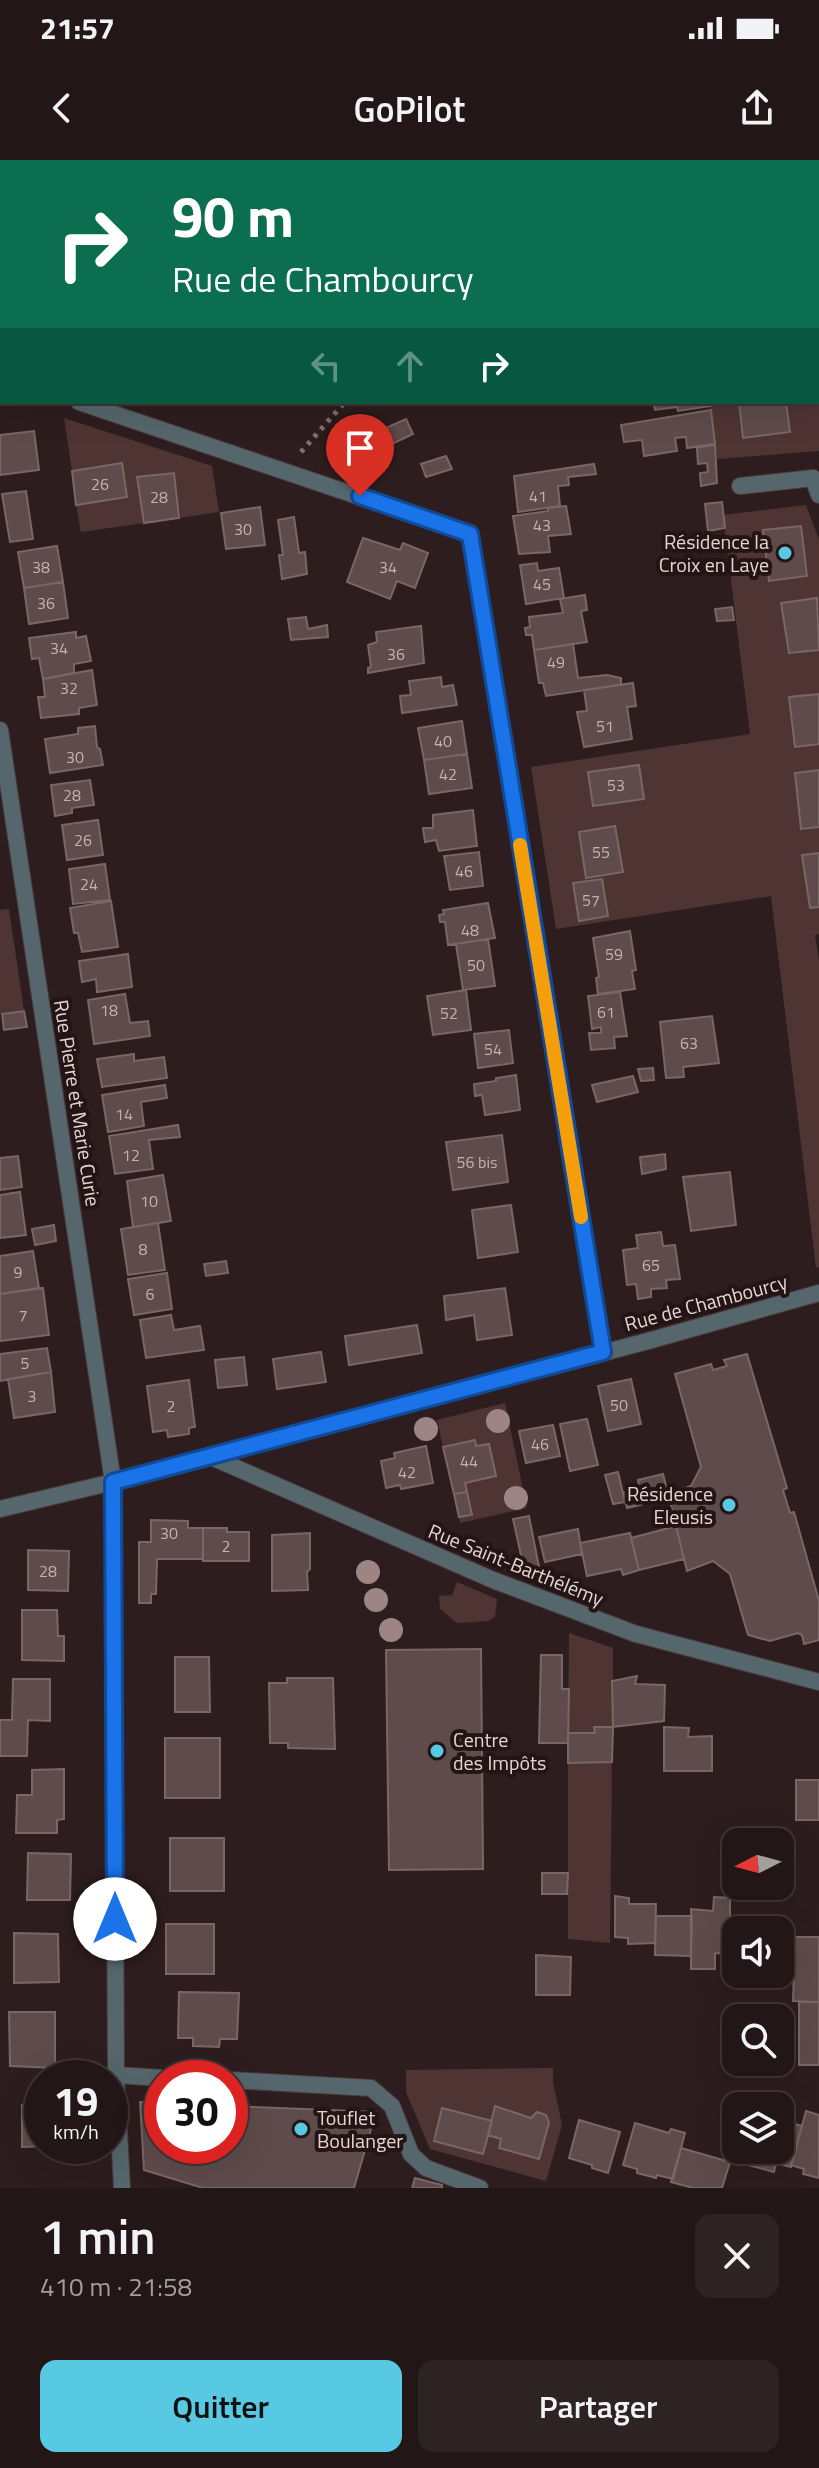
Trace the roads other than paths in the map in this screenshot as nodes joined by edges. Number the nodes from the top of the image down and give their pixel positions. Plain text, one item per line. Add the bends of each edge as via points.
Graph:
1 (85, 404) edge
2 (740, 486) dead end
3 (819, 495) edge
4 (0, 730) edge
5 (819, 1293) edge
6 (603, 1352) junction
7 (209, 1456) junction
8 (113, 1482) junction
9 (0, 1509) edge
10 (819, 1682) edge
11 (116, 2060) edge
12 (248, 2081) edge
13 (121, 2164) edge
14 (122, 2188) edge
15 (480, 2188) edge

1 - 6 street via 470,534
2 - 3 street via 813,478
4 - 8 street, Rue Pierre et Marie Curie
5 - 6 street, Rue de Chambourcy
6 - 7 street, Rue de Chambourcy
7 - 8 street, Rue de Chambourcy
7 - 10 street, Rue Saint-Barthélémy via 493,1580 636,1634
8 - 9 street, Rue de Chambourcy
8 - 11 street, Rue Pierre et Marie Curie
12 - 15 street via 371,2088 392,2106 411,2154 426,2168
13 - 14 street, Rue Pierre et Marie Curie

